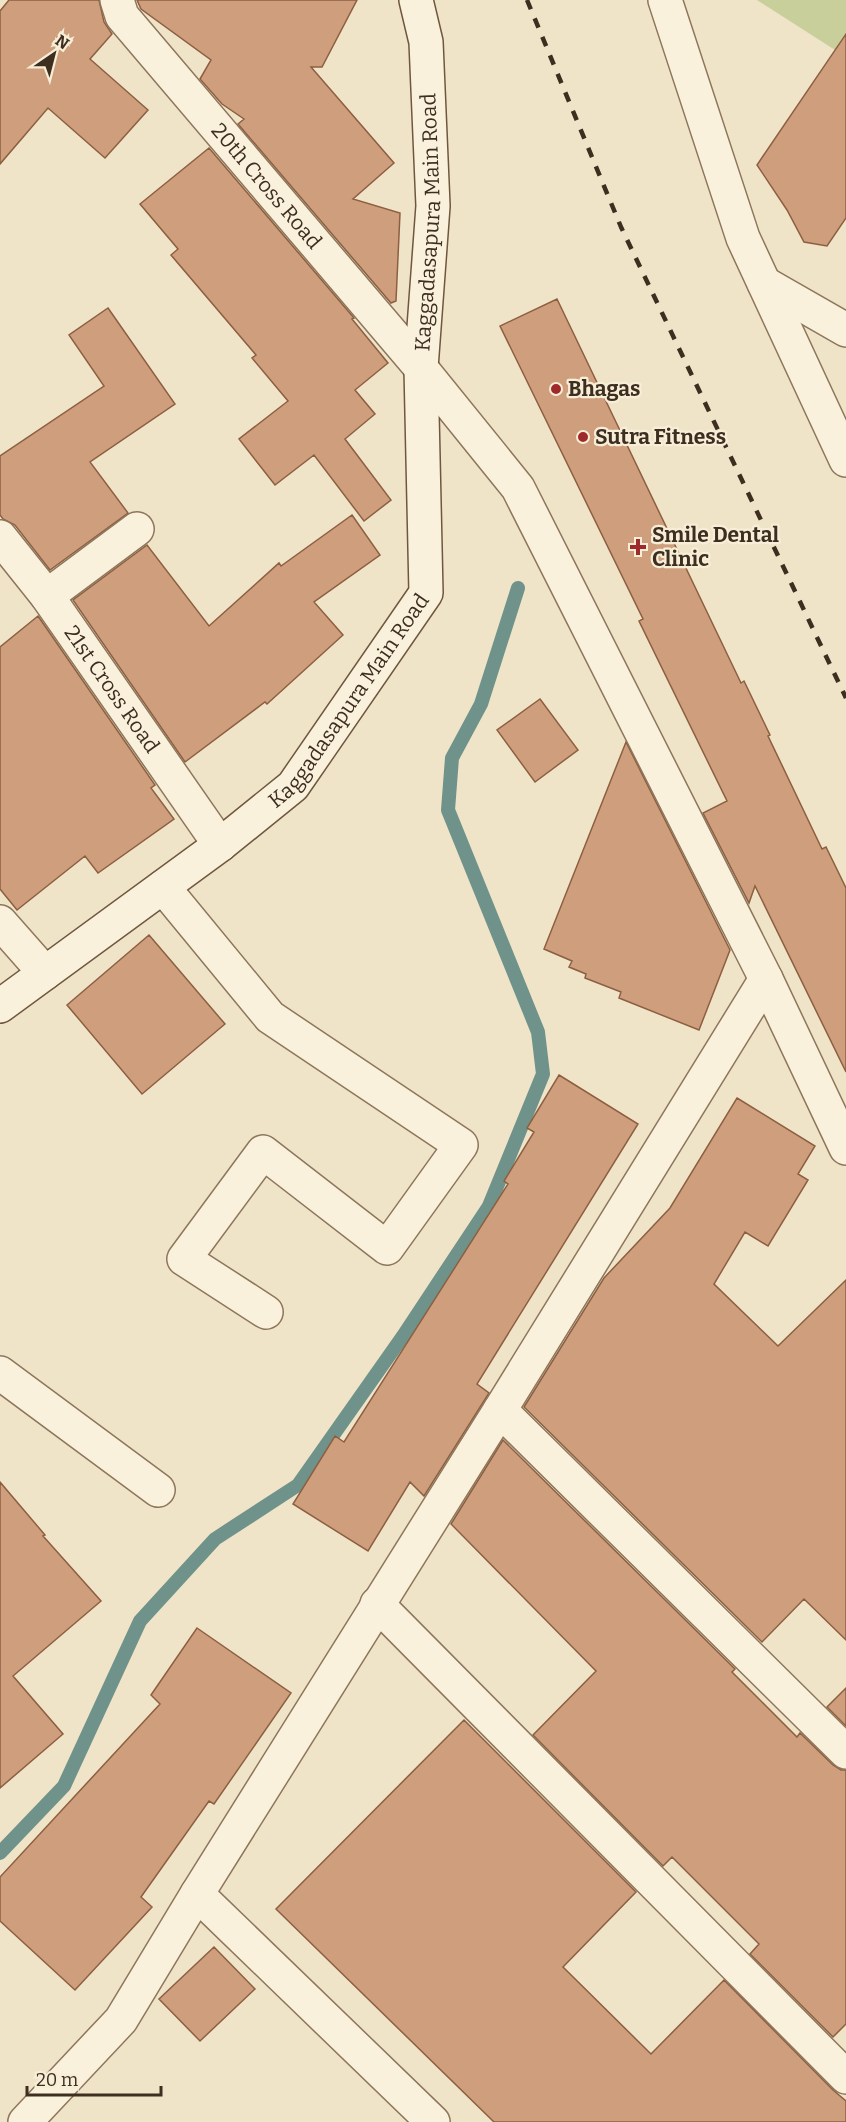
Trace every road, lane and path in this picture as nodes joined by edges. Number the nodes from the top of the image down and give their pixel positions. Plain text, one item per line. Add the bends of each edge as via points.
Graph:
1 (117, 0) edge
2 (416, 0) edge
3 (665, 0) edge
4 (764, 283) junction
5 (846, 330) edge
6 (421, 368) junction
7 (846, 460) edge
8 (137, 529) dead end
9 (0, 537) edge
10 (48, 596) junction
11 (220, 845) junction
12 (163, 886) junction
13 (0, 922) edge
14 (45, 973) junction
15 (766, 978) junction
16 (0, 1006) edge
17 (846, 1148) edge
18 (266, 1312) dead end
19 (0, 1373) edge
20 (500, 1410) junction
21 (158, 1490) dead end
22 (378, 1604) junction
23 (846, 1752) edge
24 (197, 1894) junction
25 (846, 2077) edge
26 (25, 2122) edge
27 (433, 2122) edge

1 - 6 street, 20th Cross Road via 122,16
2 - 6 street, Kaggadasapura Main Road via 426,42 433,206
3 - 4 street via 743,238
4 - 5 street
4 - 7 street
6 - 11 street, Kaggadasapura Main Road via 426,593 293,786
6 - 15 street, 20th Cross Road via 518,488
8 - 10 street
9 - 10 street, 21st Cross Road
10 - 11 street, 21st Cross Road
11 - 12 street, Kaggadasapura Main Road
12 - 14 street, Kaggadasapura Main Road
12 - 18 street via 270,1017 461,1145 387,1248 263,1152 183,1259
13 - 14 street
14 - 16 street, Kaggadasapura Main Road
15 - 17 street, 20th Cross Road
15 - 20 street
19 - 21 street
20 - 22 street
20 - 23 street
22 - 24 street
22 - 25 street
24 - 26 street via 121,2020
24 - 27 street

